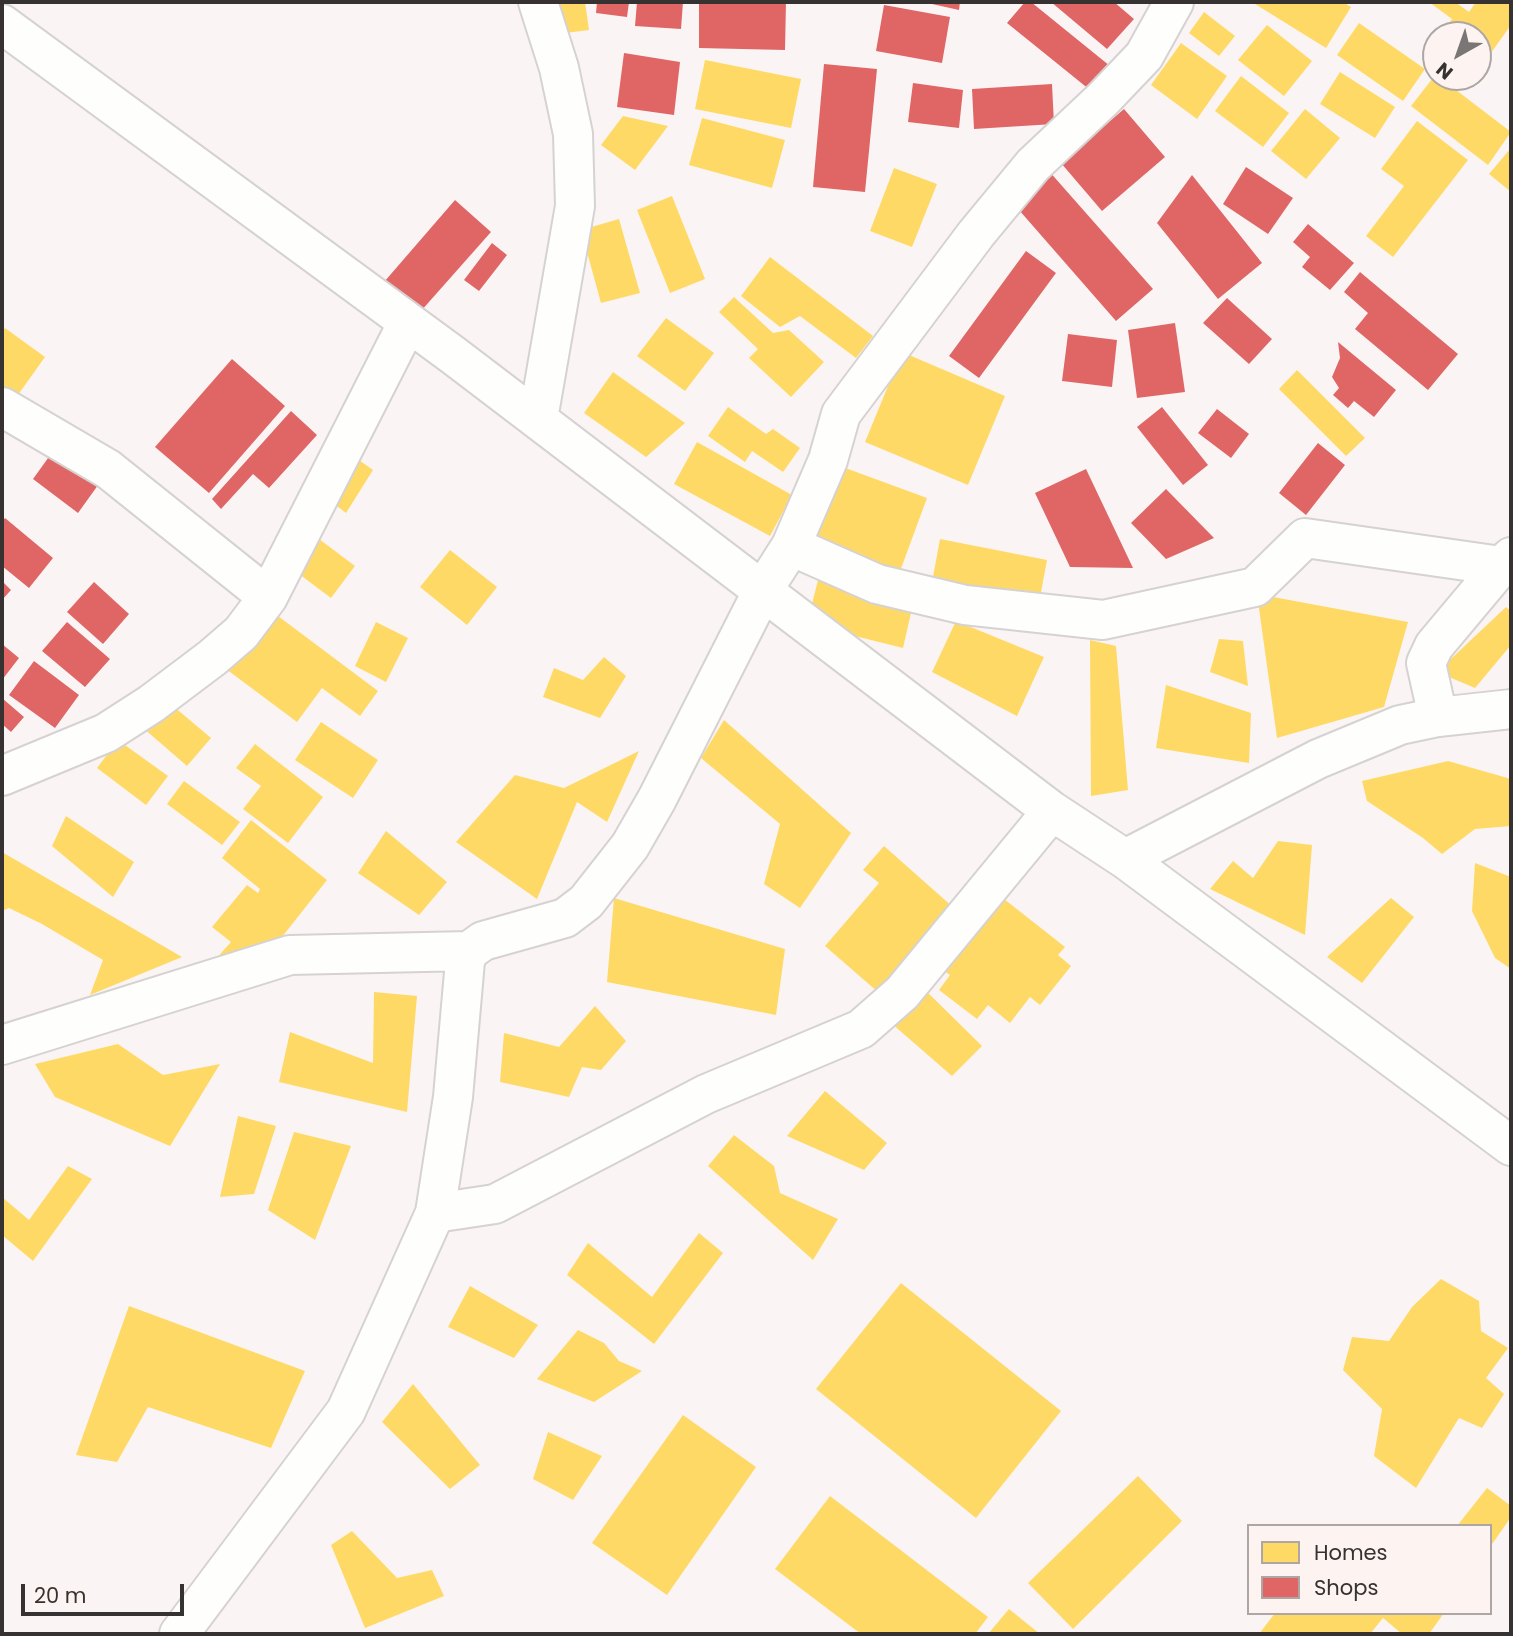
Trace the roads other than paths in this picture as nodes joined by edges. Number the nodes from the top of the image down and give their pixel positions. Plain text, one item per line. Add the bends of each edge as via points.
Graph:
1 (538, 2) edge
2 (1174, 2) edge
3 (2, 24) edge
4 (408, 322) junction
5 (2, 407) edge
6 (538, 419) junction
7 (791, 546) junction
8 (1506, 562) edge
9 (763, 590) junction
10 (268, 597) junction
11 (1511, 709) edge
12 (1438, 717) junction
13 (2, 776) edge
14 (1052, 811) junction
15 (1125, 859) junction
16 (469, 951) junction
17 (2, 1045) edge
18 (1511, 1146) edge
19 (435, 1213) junction
20 (178, 1634) edge

1 - 6 street via 573,134 575,206
2 - 7 street via 1144,56 1033,166 841,414 828,460
3 - 4 street
4 - 6 street
4 - 10 street
5 - 10 street via 108,469
6 - 9 street
7 - 8 street via 877,584 952,602 1103,620 1255,587 1305,538
7 - 9 street
8 - 12 street via 1434,646 1426,663
9 - 14 street
9 - 16 street via 630,846 586,902 565,918 483,941
10 - 13 street via 242,633 151,704 106,733
11 - 12 street
12 - 15 street via 1400,725 1318,759
14 - 15 street
14 - 19 street via 902,993 861,1029 706,1094 495,1203
15 - 18 street
16 - 17 street via 290,955
16 - 19 street
19 - 20 street via 346,1411

